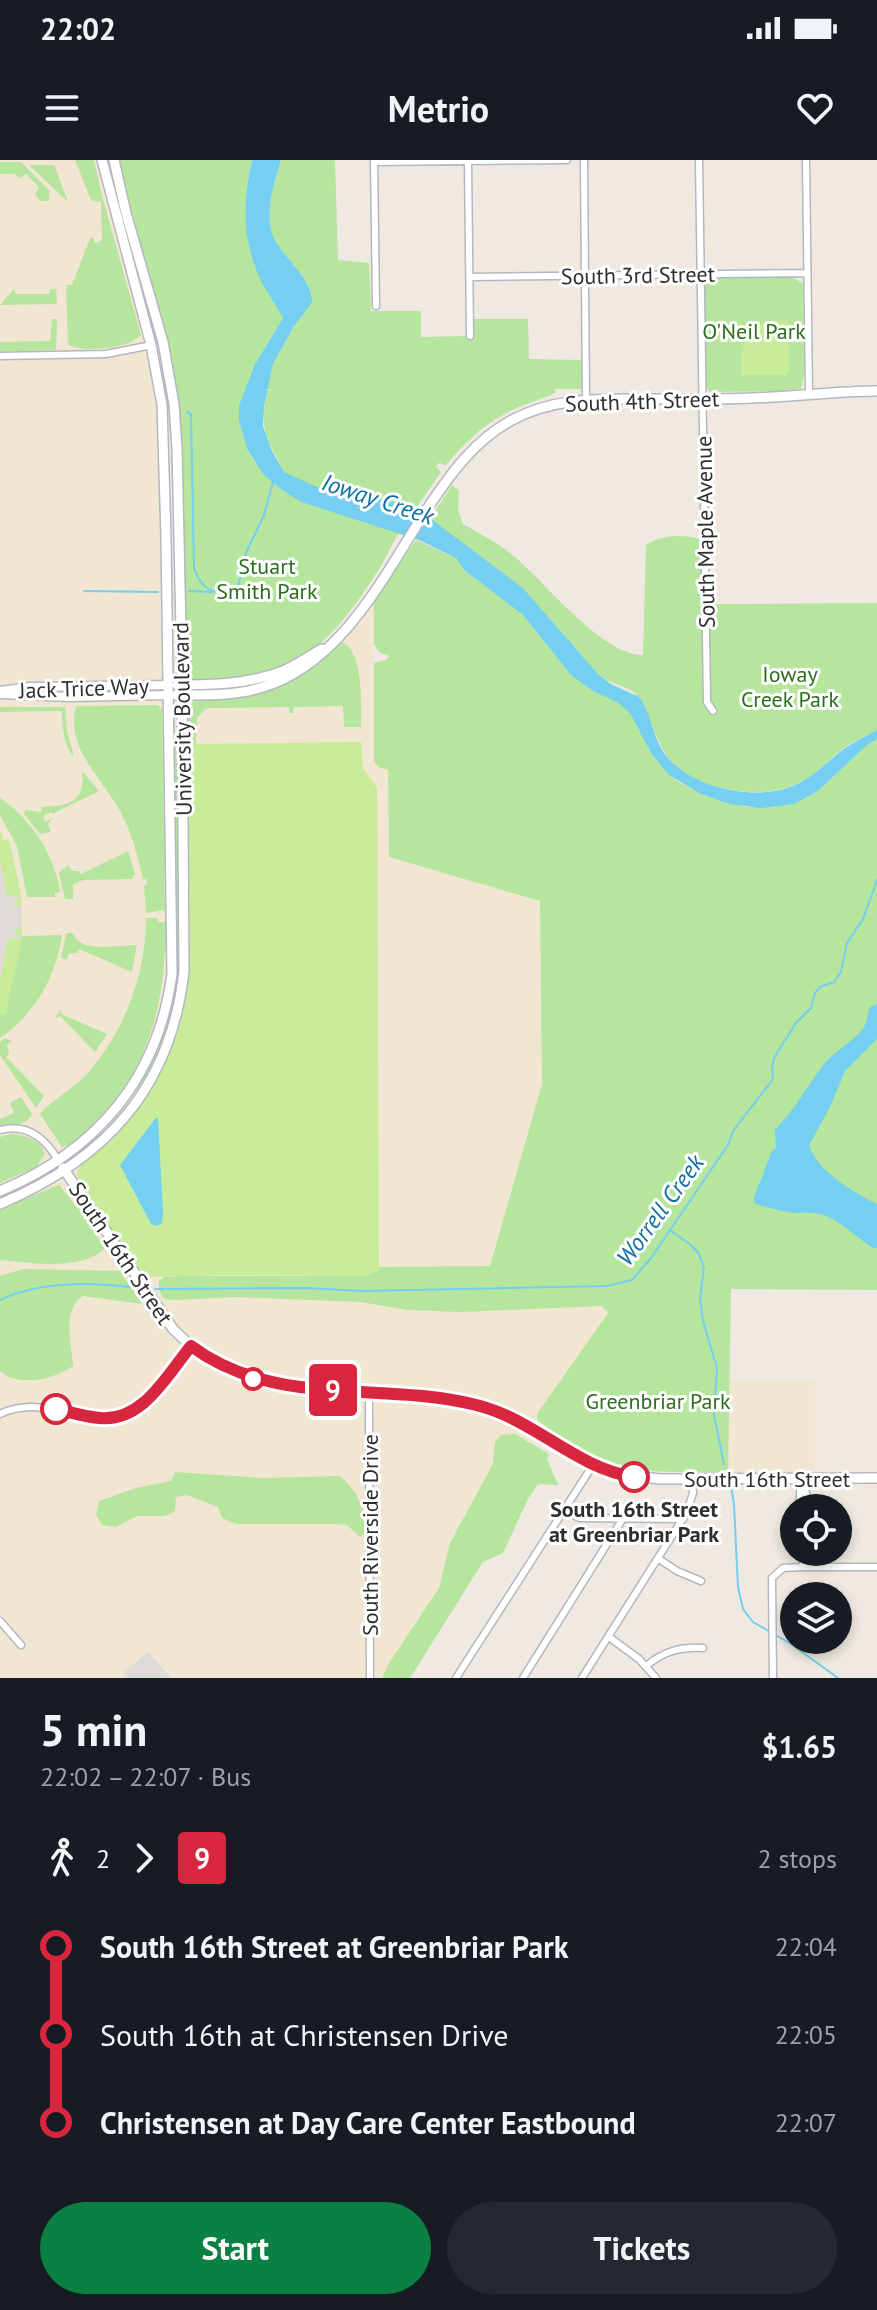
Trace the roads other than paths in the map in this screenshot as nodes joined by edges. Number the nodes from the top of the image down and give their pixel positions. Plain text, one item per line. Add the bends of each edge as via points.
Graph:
1 (102, 160) edge
2 (114, 160) edge
3 (468, 160) edge
4 (567, 160) edge
5 (584, 160) edge
6 (699, 160) edge
7 (806, 160) edge
8 (374, 161) edge
9 (807, 273) junction
10 (701, 274) junction
11 (585, 275) junction
12 (470, 277) junction
13 (376, 306) dead end
14 (470, 336) dead end
15 (163, 342) junction
16 (151, 345) junction
17 (0, 356) edge
18 (877, 391) edge
19 (809, 394) junction
20 (703, 398) junction
21 (586, 400) junction
22 (169, 690) junction
23 (182, 690) junction
24 (0, 692) edge
25 (713, 711) dead end
26 (0, 1130) edge
27 (59, 1162) junction
28 (65, 1171) junction
29 (0, 1191) edge
30 (0, 1204) edge
31 (191, 1346) junction
32 (369, 1393) junction
33 (0, 1414) edge
34 (593, 1465) junction
35 (877, 1478) edge
36 (692, 1479) junction
37 (803, 1479) junction
38 (800, 1494) edge
39 (808, 1494) edge
40 (565, 1510) junction
41 (683, 1519) junction
42 (622, 1520) junction
43 (659, 1559) junction
44 (803, 1567) joint
45 (877, 1567) edge
46 (701, 1581) dead end
47 (0, 1621) edge
48 (609, 1637) junction
49 (21, 1645) dead end
50 (703, 1648) dead end
51 (646, 1666) junction
52 (370, 1678) edge
53 (456, 1678) edge
54 (523, 1678) edge
55 (582, 1678) edge
56 (656, 1678) edge
57 (773, 1678) edge

1 - 16 main road, University Boulevard
2 - 15 main road, University Boulevard
3 - 4 street
3 - 8 street
3 - 12 street
5 - 11 street
6 - 10 street, South Maple Avenue
7 - 9 street
8 - 13 street
9 - 10 street, South 3rd Street
9 - 19 street
10 - 11 street, South 3rd Street
10 - 20 street, South Maple Avenue
11 - 12 street, South 3rd Street
11 - 21 street
12 - 14 street
15 - 16 street
15 - 23 main road, University Boulevard via 177,448
16 - 17 street via 106,354
16 - 22 main road, University Boulevard via 165,449
18 - 19 main road, South 4th Street
19 - 20 main road, South 4th Street
20 - 21 main road, South 4th Street
20 - 25 street, South Maple Avenue via 707,702
21 - 23 main road, South 4th Street via 539,408 493,432 464,458 329,646 271,675
22 - 23 main road, South 4th Street
22 - 24 street, Jack Trice Way via 69,697
22 - 27 main road, University Boulevard via 172,956 165,1011 150,1055 123,1100
23 - 28 main road, University Boulevard via 185,953 177,1014 161,1060 134,1106
26 - 27 street via 22,1128 36,1134
27 - 28 main road, South 16th Street
27 - 29 main road, University Boulevard
28 - 30 main road, University Boulevard
28 - 31 main road, South 16th Street via 153,1303
31 - 32 main road, South 16th Street via 222,1367 264,1382
31 - 33 street via 142,1405 125,1415 100,1419 36,1406
32 - 34 main road, South 16th Street via 480,1406
32 - 52 street, South Riverside Drive
34 - 36 main road, South 16th Street via 640,1478
34 - 40 street
35 - 37 main road, South 16th Street
36 - 37 main road, South 16th Street
36 - 41 street via 693,1493
37 - 38 street
37 - 39 street
40 - 42 street via 579,1518
40 - 53 street
41 - 42 street
41 - 43 street
42 - 54 street
43 - 46 street
43 - 48 street
44 - 45 street
44 - 57 street via 774,1574
47 - 49 street
48 - 51 street
48 - 55 street
50 - 51 street via 672,1650
51 - 56 street

